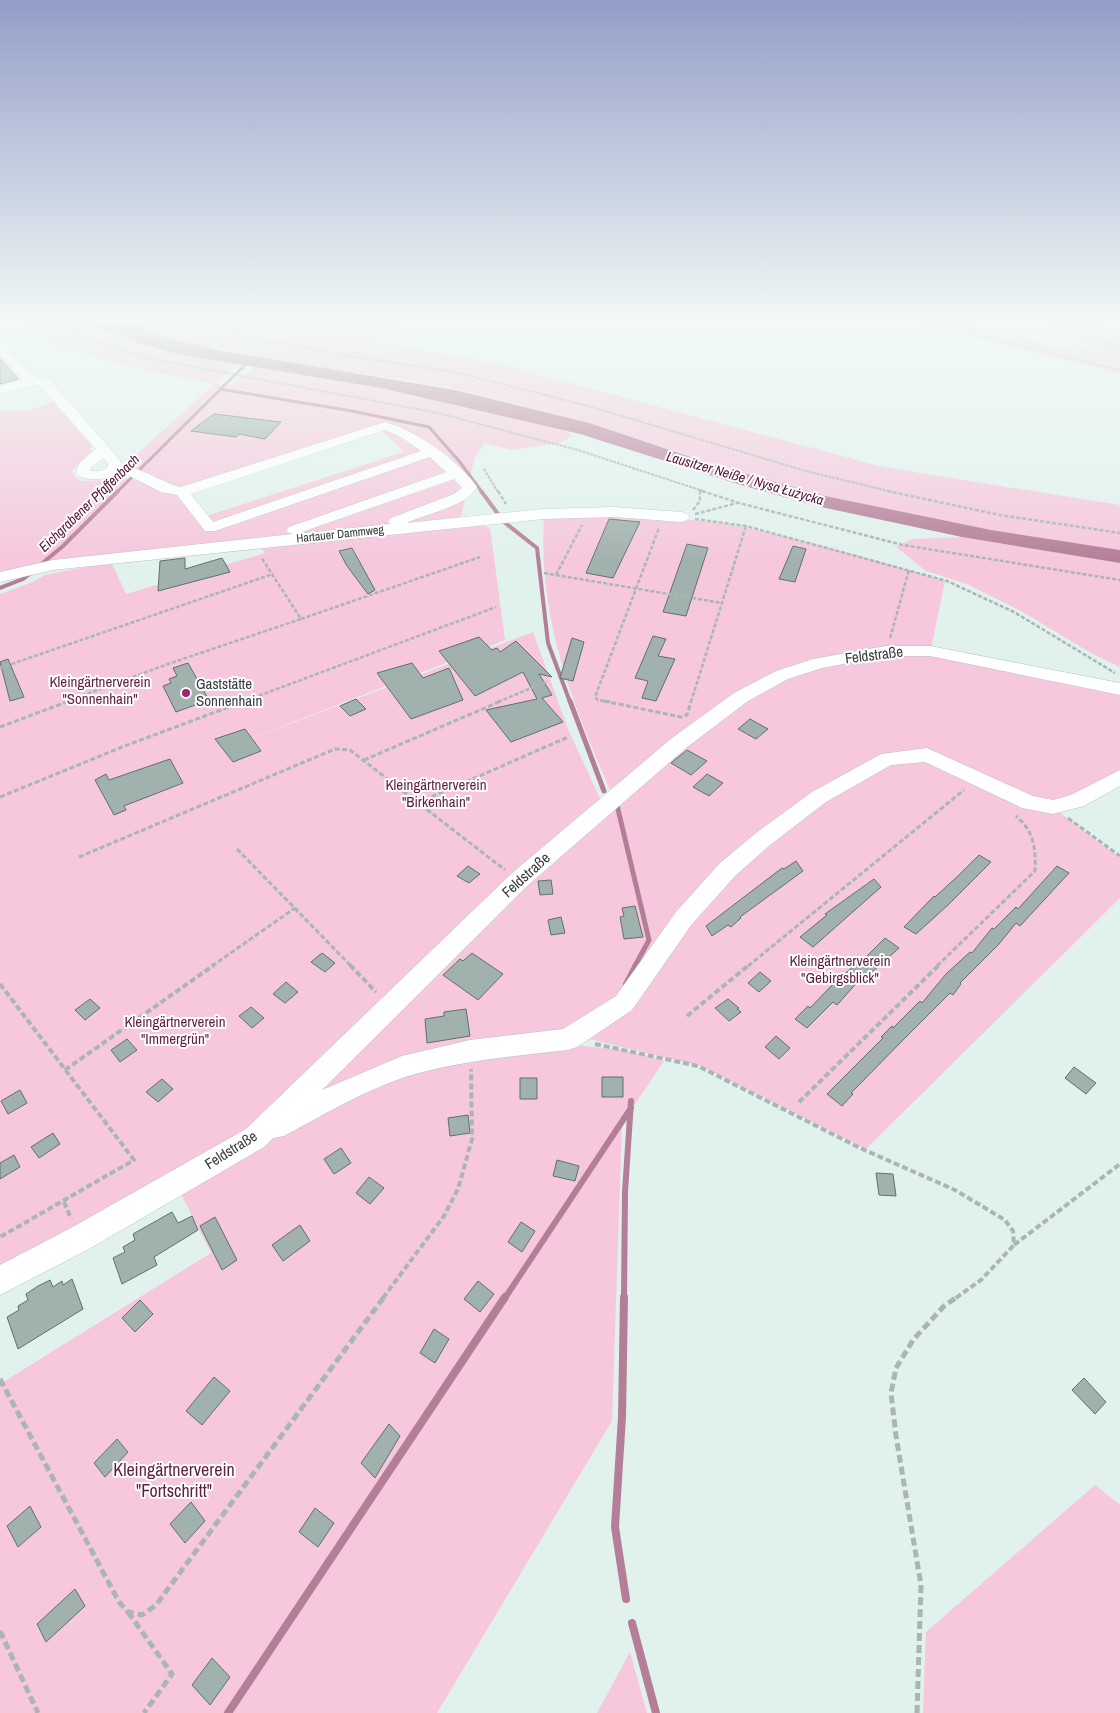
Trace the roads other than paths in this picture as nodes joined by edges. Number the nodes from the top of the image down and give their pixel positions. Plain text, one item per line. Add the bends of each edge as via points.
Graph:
1 (63, 404) edge
2 (102, 451) dead end
3 (431, 452) junction
4 (126, 470) dead end
5 (457, 473) junction
6 (182, 492) junction
7 (682, 517) road end
8 (397, 528) junction
9 (289, 532) dead end
10 (0, 577) edge
11 (1120, 689) edge
12 (1120, 777) edge
13 (255, 1138) junction
14 (0, 1281) edge

1 - 2 street
3 - 5 street
3 - 6 street via 395,427 385,426
3 - 6 street via 210,528
4 - 6 street via 166,490
5 - 8 street via 470,487 468,491 396,520
5 - 9 street
7 - 8 street, Hartauer Dammweg via 588,512
8 - 10 street, Hartauer Dammweg via 47,566
11 - 13 street, Feldstraße via 930,651 886,651 802,668 741,696 672,749 519,880
12 - 13 street via 1078,801 1053,807 1029,803 927,754 877,764 819,797 728,869 684,918 624,1004 568,1039 470,1051 402,1067 338,1094
13 - 14 street, Feldstraße

